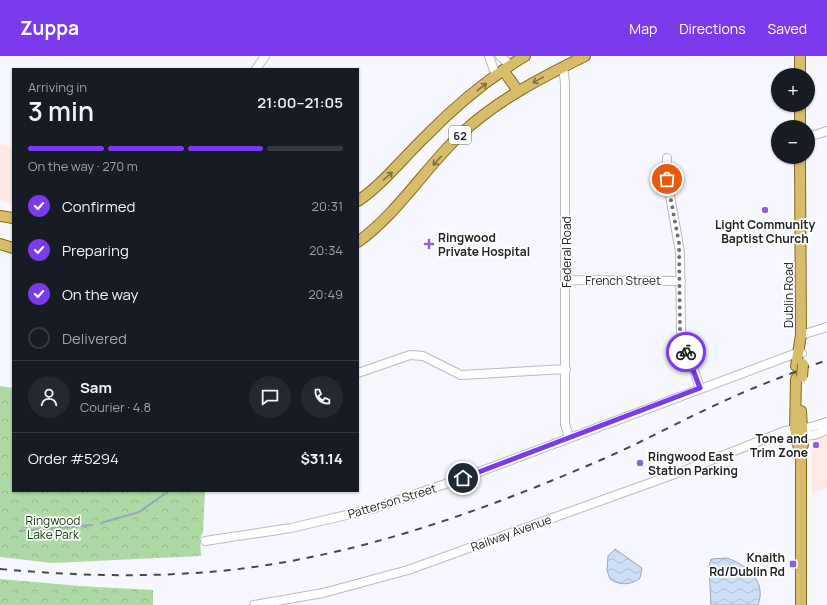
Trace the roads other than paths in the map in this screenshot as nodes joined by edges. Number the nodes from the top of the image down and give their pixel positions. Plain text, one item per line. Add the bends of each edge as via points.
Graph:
1 (265, 56) edge
2 (489, 56) edge
3 (500, 56) edge
4 (525, 56) edge
5 (585, 56) edge
6 (800, 56) edge
7 (563, 67) junction
8 (257, 68) edge
9 (800, 68) edge
10 (503, 70) junction
11 (518, 91) junction
12 (827, 131) edge
13 (815, 135) edge
14 (667, 158) dead end
15 (800, 164) edge
16 (359, 200) edge
17 (0, 216) edge
18 (12, 218) edge
19 (359, 241) edge
20 (0, 244) edge
21 (12, 248) edge
22 (566, 280) junction
23 (681, 281) junction
24 (827, 327) edge
25 (801, 336) junction
26 (800, 353) junction
27 (566, 369) junction
28 (359, 373) edge
29 (700, 388) junction
30 (827, 422) edge
31 (827, 430) edge
32 (800, 432) junction
33 (569, 437) junction
34 (205, 541) dead end
35 (254, 605) edge
36 (801, 605) edge

1 - 8 street
2 - 10 street
3 - 10 street
4 - 10 main road, 62
5 - 7 main road, 62
6 - 9 main road
7 -> 11 main road, 62
7 - 22 street, Federal Road
10 - 11 main road
16 -> 10 main road, 62 via 392,172 449,113
11 -> 19 main road, 62 via 485,112 460,135 377,226
12 - 13 street
14 - 23 street via 667,179 679,243
15 - 25 main road, Dublin Road
17 - 18 main road
20 - 21 main road
22 - 23 street, French Street
22 - 27 street, Federal Road
23 - 29 street via 680,331
24 - 25 street
25 - 26 main road, Dublin Road
26 - 29 street, Patterson Street
26 - 32 main road, Dublin Road, bridge
27 - 28 street via 461,375 423,356 410,355
27 - 33 street, Federal Road via 565,424
29 - 33 street, Patterson Street
30 - 32 street, Railway Avenue
31 - 32 street, Railway Avenue via 814,435
32 - 35 street, Railway Avenue via 762,441 408,570 323,593
32 - 36 main road, Dublin Road
33 - 34 street, Patterson Street via 463,478 372,509 291,528

